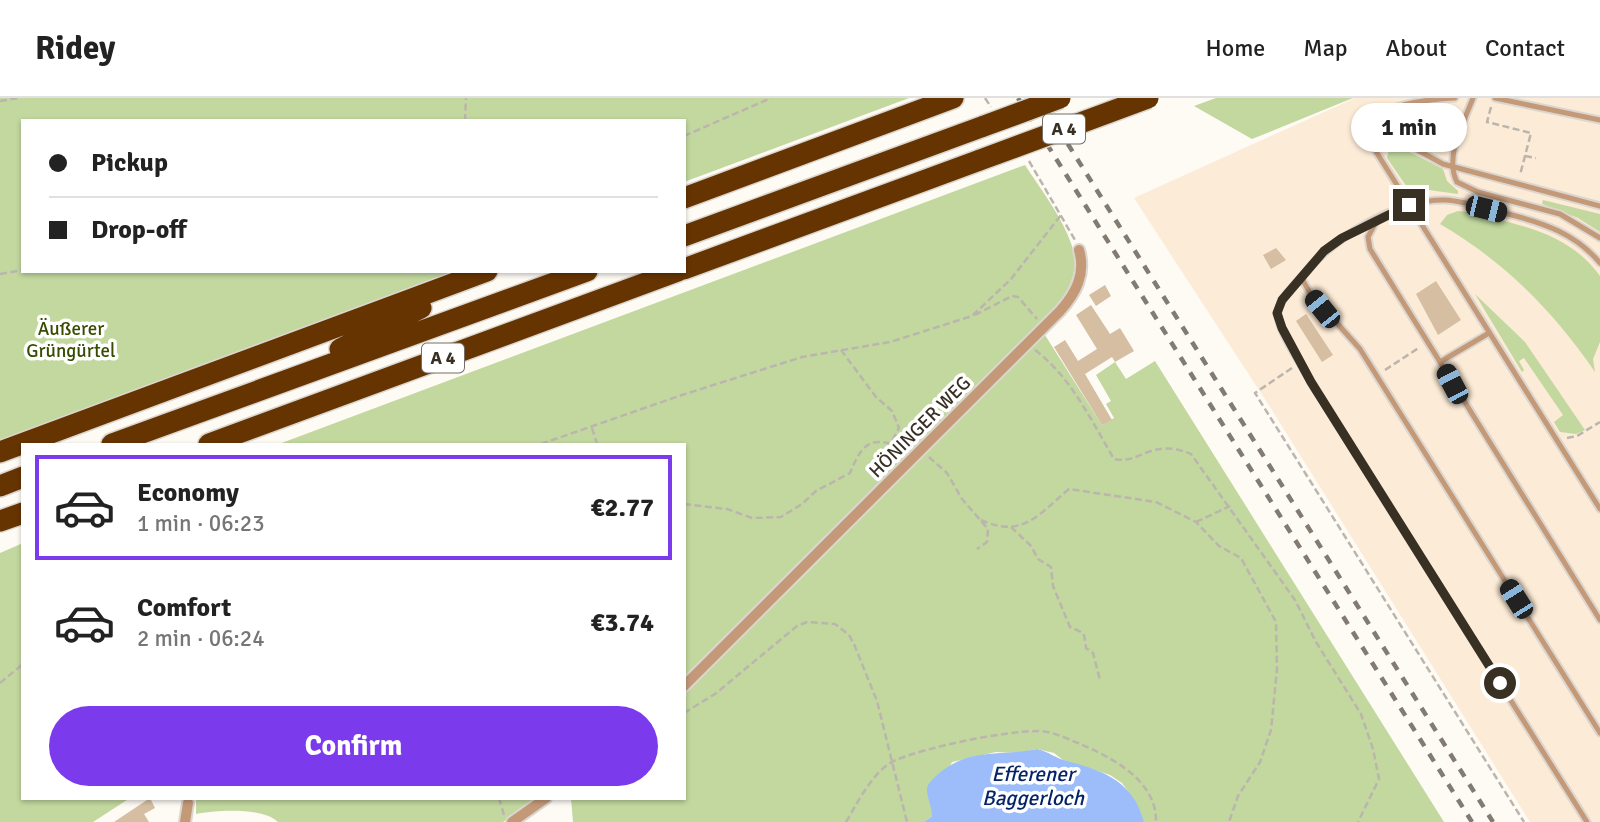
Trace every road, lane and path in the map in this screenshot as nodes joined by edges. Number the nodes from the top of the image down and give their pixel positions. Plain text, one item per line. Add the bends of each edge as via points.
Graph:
1 (19, 98) edge
2 (466, 98) edge
3 (771, 98) edge
4 (1060, 98) edge
5 (1148, 98) edge
6 (1455, 98) edge
7 (1473, 98) edge
8 (1494, 98) edge
9 (949, 99) edge
10 (0, 102) edge
11 (465, 119) edge
12 (1600, 120) edge
13 (686, 135) edge
14 (1375, 150) junction
15 (1525, 156) junction
16 (1536, 158) dead end
17 (1030, 163) dead end
18 (1452, 165) junction
19 (1518, 186) junction
20 (686, 197) edge
21 (1409, 205) junction
22 (1600, 206) edge
23 (1538, 209) junction
24 (1061, 215) junction
25 (1376, 221) junction
26 (1535, 221) junction
27 (686, 235) edge
28 (1600, 238) edge
29 (1079, 250) joint
30 (1600, 263) edge
31 (686, 268) edge
32 (21, 270) edge
33 (482, 273) edge
34 (491, 273) edge
35 (582, 273) edge
36 (673, 273) edge
37 (0, 274) edge
38 (1301, 277) junction
39 (972, 316) junction
40 (1044, 327) junction
41 (1489, 333) junction
42 (1429, 341) junction
43 (1027, 344) junction
44 (841, 350) junction
45 (1300, 362) junction
46 (1440, 362) junction
47 (1376, 375) junction
48 (256, 392) junction
49 (1600, 422) edge
50 (592, 428) junction
51 (1557, 440) junction
52 (24, 443) edge
53 (115, 443) edge
54 (212, 443) edge
55 (544, 443) edge
56 (597, 443) edge
57 (891, 443) junction
58 (21, 444) edge
59 (0, 452) edge
60 (919, 453) junction
61 (21, 478) edge
62 (0, 486) edge
63 (686, 504) edge
64 (1230, 506) junction
65 (1600, 509) edge
66 (21, 514) edge
67 (981, 520) junction
68 (0, 522) edge
69 (1196, 523) junction
70 (1011, 527) junction
71 (977, 549) dead end
72 (1600, 620) edge
73 (21, 666) edge
74 (1100, 680) dead end
75 (0, 683) edge
76 (686, 684) edge
77 (686, 712) edge
78 (1600, 733) edge
79 (894, 760) junction
80 (500, 800) edge
81 (543, 800) edge
82 (188, 803) dead end
83 (185, 822) edge
84 (509, 822) edge
85 (846, 822) edge
86 (907, 822) edge
87 (1156, 822) edge
88 (1229, 822) edge
89 (1358, 822) edge
90 (1524, 822) edge
91 (1587, 822) edge

1 - 10 path
2 - 11 path
3 - 13 path
4 - 27 highway, A 4, bridge
5 - 31 highway, A 4, bridge
6 - 14 lane via 1385,111 1371,128
7 - 18 lane
8 - 12 lane
8 - 15 path via 1487,122 1531,133
9 - 20 highway
14 - 18 lane via 1392,139
14 - 21 lane
15 - 16 path
15 - 19 path
17 - 24 path
18 - 19 lane
18 - 23 lane via 1457,182 1467,189
19 - 22 lane
21 - 25 lane
21 - 26 lane via 1449,200
21 - 41 lane
23 - 26 lane
23 - 28 lane via 1572,219
24 - 29 path
24 - 39 path via 1011,279
25 - 38 lane via 1324,251
25 - 42 lane via 1368,237 1370,249
26 - 30 lane via 1570,237
29 - 40 street, HÖNINGER WEG via 1082,270 1075,290
32 - 37 path
33 - 52 highway
34 - 48 highway
35 - 48 highway, A 4
36 - 54 highway, A 4
38 - 45 lane via 1277,313
38 - 47 lane
39 - 40 path via 1013,296
39 - 44 path via 890,341
40 - 43 street, HÖNINGER WEG
41 - 46 lane
41 - 51 lane
42 - 46 lane
42 - 47 path
43 - 60 street, HÖNINGER WEG
43 - 64 path via 1065,378 1114,458 1123,461 1160,447 1175,447 1191,454
44 - 50 path via 802,357
44 - 57 path via 892,411 899,428
45 - 90 path via 1255,393
45 - 91 lane
46 - 72 lane
47 - 78 lane
48 - 53 highway, A 4
49 - 51 path via 1577,436
50 - 55 path
50 - 56 path
51 - 65 lane
57 - 60 path
57 - 63 path via 868,443 850,473 781,517 752,518 727,509
58 - 59 highway
60 - 67 path via 947,473
60 - 76 street, HÖNINGER WEG
61 - 62 highway
64 - 69 path
64 - 89 path via 1295,600 1361,714 1379,779
66 - 68 highway
67 - 70 path
67 - 71 path via 989,535
69 - 70 path via 1156,502 1069,489 1036,519
69 - 88 path via 1219,546 1241,558 1276,622 1271,730
70 - 74 path via 1038,559 1051,567 1056,596 1070,627 1085,635
73 - 75 path
77 - 79 path via 715,694 797,626 827,622 843,629 855,644
79 - 85 path via 860,798
79 - 86 path
79 - 87 path via 978,740 1049,732 1122,764 1150,797
80 - 84 path
81 - 84 street
82 - 83 street

